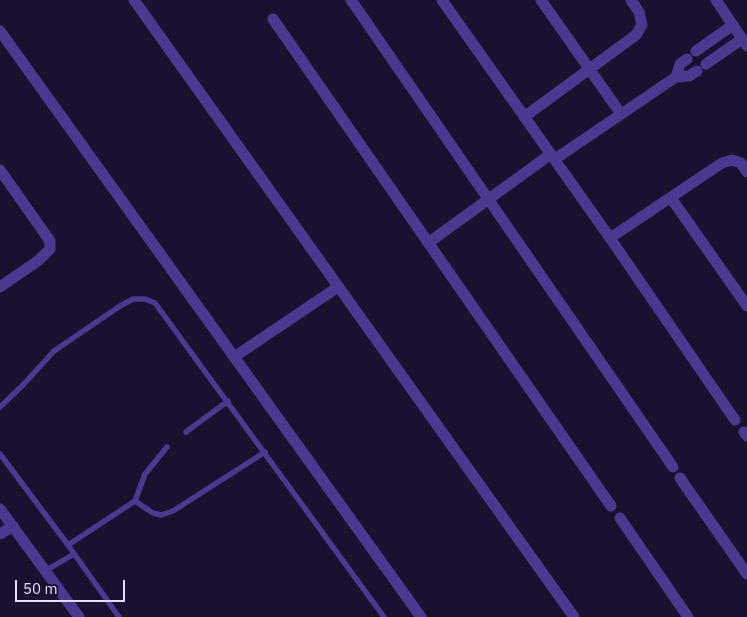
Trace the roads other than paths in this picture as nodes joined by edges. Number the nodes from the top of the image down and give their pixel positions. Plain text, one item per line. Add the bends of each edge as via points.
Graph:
1 (134, 0) edge
2 (350, 0) edge
3 (442, 0) edge
4 (541, 0) edge
5 (631, 0) edge
6 (716, 0) edge
7 (273, 19) dead end
8 (733, 25) junction
9 (0, 31) edge
10 (745, 42) edge
11 (589, 70) junction
12 (676, 77) junction
13 (621, 114) junction
14 (524, 117) junction
15 (553, 157) junction
16 (0, 170) edge
17 (747, 172) edge
18 (670, 198) junction
19 (488, 199) junction
20 (610, 238) junction
21 (428, 243) junction
22 (0, 287) edge
23 (338, 287) junction
24 (747, 306) edge
25 (234, 357) junction
26 (228, 401) junction
27 (0, 407) edge
28 (735, 420) dead end
29 (186, 432) dead end
30 (167, 447) dead end
31 (265, 452) junction
32 (0, 454) edge
33 (673, 467) dead end
34 (680, 478) dead end
35 (134, 501) junction
36 (611, 506) dead end
37 (0, 509) edge
38 (620, 518) dead end
39 (13, 526) junction
40 (0, 534) edge
41 (68, 545) junction
42 (74, 554) junction
43 (44, 571) junction
44 (747, 574) edge
45 (79, 617) edge
46 (119, 617) edge
47 (384, 617) edge
48 (420, 617) edge
49 (574, 617) edge
50 (688, 617) edge

1 - 23 street
2 - 19 street
3 - 14 street
4 - 11 street
5 - 11 street via 642,25 636,34
6 - 8 street
7 - 21 street
8 - 10 street
8 - 12 street via 680,64
9 - 25 street
10 - 12 street via 689,76
11 - 13 street
11 - 14 street
12 - 13 street
13 - 15 street
14 - 15 street
15 - 19 street
15 - 20 street
16 - 22 street via 50,241 50,249
17 - 18 street via 741,163 732,160 722,163
18 - 20 street
18 - 24 street
19 - 21 street
19 - 33 street
20 - 28 street
21 - 36 street
23 - 25 street
23 - 49 street
25 - 48 street
26 - 27 lane via 155,304 145,299 133,299 54,351
26 - 29 lane
26 - 31 lane
30 - 35 lane via 145,474
31 - 35 lane via 173,511 161,515 153,513
31 - 47 lane
32 - 41 lane
34 - 44 street
35 - 41 lane
37 - 39 street
38 - 50 street
39 - 40 street
39 - 43 street
41 - 42 lane
42 - 43 lane
42 - 46 lane
43 - 45 street

